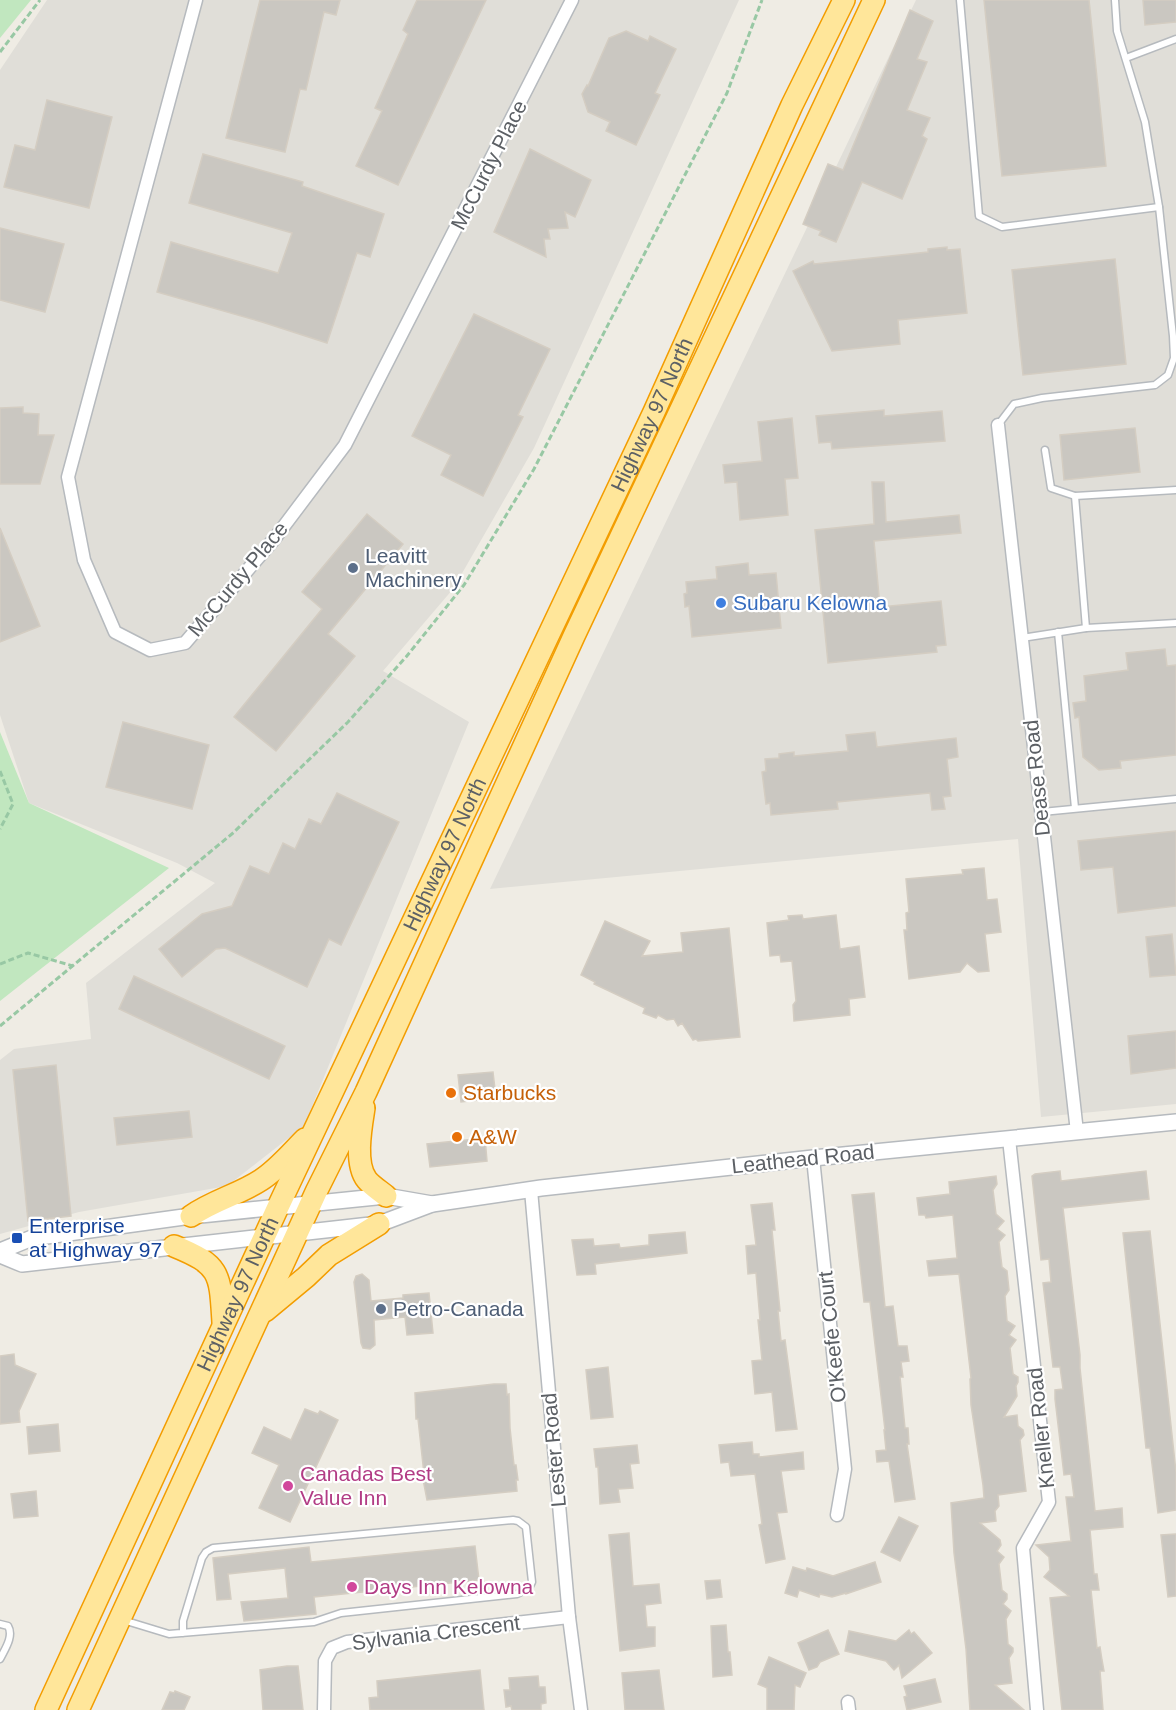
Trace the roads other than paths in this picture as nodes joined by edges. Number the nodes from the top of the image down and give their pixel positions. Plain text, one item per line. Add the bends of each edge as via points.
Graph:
1 (196, 0) edge
2 (572, 0) edge
3 (843, 0) edge
4 (874, 0) edge
5 (960, 0) edge
6 (1115, 0) edge
7 (1176, 39) edge
8 (1126, 58) junction
9 (1159, 207) junction
10 (998, 425) joint
11 (1045, 450) dead end
12 (1176, 490) edge
13 (1074, 496) junction
14 (1176, 623) edge
15 (1086, 628) junction
16 (1058, 632) junction
17 (1022, 638) junction
18 (1176, 799) edge
19 (1076, 808) junction
20 (1041, 812) junction
21 (366, 1092) junction
22 (1176, 1122) edge
23 (316, 1128) junction
24 (1077, 1132) junction
25 (1009, 1138) junction
26 (813, 1158) junction
27 (531, 1190) junction
28 (386, 1196) junction
29 (312, 1204) junction
30 (432, 1204) junction
31 (278, 1207) junction
32 (191, 1216) junction
33 (379, 1224) junction
34 (298, 1233) junction
35 (265, 1236) junction
36 (174, 1246) junction
37 (0, 1253) edge
38 (260, 1315) junction
39 (224, 1326) junction
40 (837, 1515) dead end
41 (569, 1617) junction
42 (120, 1619) junction
43 (0, 1624) edge
44 (183, 1633) junction
45 (0, 1659) edge
46 (46, 1710) edge
47 (78, 1710) edge
48 (324, 1710) edge
49 (581, 1710) edge
50 (1036, 1710) edge

1 - 2 street, McCurdy Place via 68,477 84,560 115,632 150,650 185,643 275,538 345,445
3 - 23 highway, Highway 97 North via 654,412
4 - 21 highway, Highway 97 North via 574,636
5 - 9 lane via 979,216 1002,227
6 - 8 lane via 1117,31
7 - 8 lane
8 - 9 lane via 1145,122
9 - 10 lane via 1173,336 1174,358 1168,375 1155,385 1014,404
10 - 17 street, Dease Road
11 - 13 lane via 1051,488
12 - 13 lane
13 - 15 lane
14 - 15 lane
15 - 16 lane
16 - 17 lane
16 - 19 lane
17 - 20 street, Dease Road
18 - 19 lane
19 - 20 lane
20 - 24 street, Dease Road
21 - 28 highway via 361,1164 366,1179
21 - 29 highway, Highway 97 North
22 - 24 street, Leathead Road
23 - 31 highway, Highway 97 North
23 - 32 highway via 263,1179
24 - 25 street, Leathead Road
25 - 26 street, Leathead Road
25 - 50 street, Kneller Road via 1049,1502 1023,1548
26 - 27 street, Leathead Road
26 - 40 street, O'Keefe Court via 845,1469
27 - 30 street, Leathead Road
27 - 41 street, Lester Road
28 - 29 street, Leathead Road
28 - 30 street, Leathead Road
29 - 31 street, Leathead Road
29 - 34 highway, Highway 97 North
30 - 33 street, Leathead Road
31 - 32 street, Leathead Road
31 - 35 highway, Highway 97 North
32 - 37 street, Leathead Road via 32,1238
33 - 34 street, Leathead Road
33 - 38 highway via 328,1255
34 - 35 street, Leathead Road
34 - 38 highway, Highway 97 North
35 - 36 street, Leathead Road
35 - 39 highway, Highway 97 North
36 - 37 street, Leathead Road via 22,1264
36 - 39 highway via 212,1266 221,1290
38 - 42 highway, Highway 97 North
39 - 46 highway, Highway 97 North
41 - 48 street, Sylvania Crescent via 347,1642 332,1648 325,1661
41 - 49 street, Lester Road
42 - 44 lane via 164,1634
42 - 47 highway, Highway 97 North
43 - 45 lane via 11,1631
44 - 44 lane via 314,1622 341,1613 517,1594 532,1582 526,1527 513,1521 213,1548 202,1558

